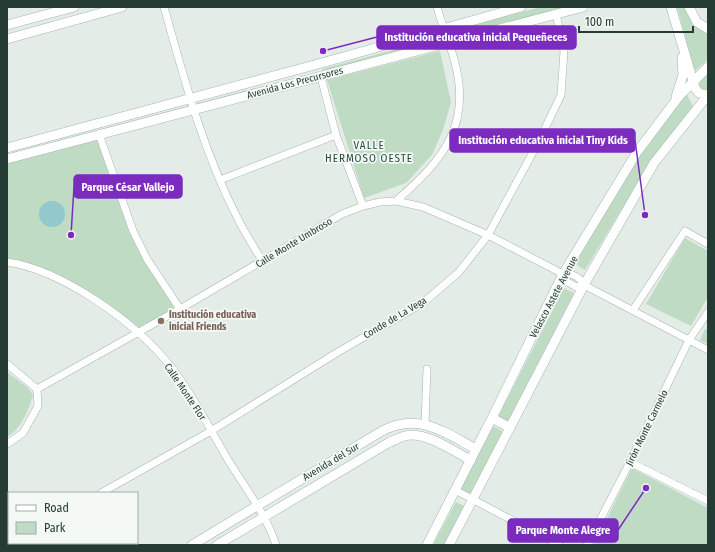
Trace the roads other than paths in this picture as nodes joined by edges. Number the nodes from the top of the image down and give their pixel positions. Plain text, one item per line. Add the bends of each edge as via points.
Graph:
1 (74, 7) edge
2 (122, 7) edge
3 (164, 7) edge
4 (437, 7) edge
5 (521, 7) edge
6 (583, 7) edge
7 (671, 7) edge
8 (689, 7) edge
9 (108, 9) edge
10 (556, 14) junction
11 (7, 25) edge
12 (443, 28) junction
13 (677, 28) junction
14 (708, 28) edge
15 (7, 38) edge
16 (448, 42) junction
17 (708, 66) edge
18 (321, 77) junction
19 (693, 81) junction
20 (708, 95) edge
21 (190, 99) junction
22 (671, 107) junction
23 (194, 110) junction
24 (99, 134) junction
25 (336, 135) junction
26 (7, 148) edge
27 (7, 159) edge
28 (220, 180) junction
29 (406, 192) junction
30 (396, 201) junction
31 (411, 204) junction
32 (363, 206) junction
33 (488, 235) junction
34 (708, 244) edge
35 (7, 262) edge
36 (263, 262) junction
37 (564, 274) junction
38 (584, 285) junction
39 (180, 309) junction
40 (633, 310) junction
41 (708, 312) edge
42 (138, 333) junction
43 (689, 340) junction
44 (708, 350) edge
45 (7, 364) edge
46 (427, 369) dead end
47 (37, 389) junction
48 (492, 418) junction
49 (424, 424) junction
50 (510, 427) junction
51 (211, 431) junction
52 (7, 444) edge
53 (476, 449) junction
54 (471, 460) junction
55 (630, 462) junction
56 (455, 490) junction
57 (103, 492) edge
58 (472, 499) junction
59 (708, 501) edge
60 (256, 506) junction
61 (263, 518) junction
62 (192, 545) edge
63 (217, 545) edge
64 (276, 545) edge
65 (427, 545) edge
66 (449, 545) edge
67 (558, 545) edge
68 (588, 545) edge

1 - 11 street
2 - 9 street
3 - 21 street
4 - 12 street
5 - 12 street, Avenida Los Precursores
6 - 10 street, Avenida Los Precursores
7 - 13 street
8 - 14 street via 697,22
9 - 15 street
10 - 16 street, Avenida Los Precursores
10 - 33 street, Conde de La Vega via 564,52 561,95
12 - 16 street
12 - 21 street, Avenida Los Precursores
13 - 19 street
13 - 22 street via 683,75
16 - 18 street, Avenida Los Precursores
16 - 29 street via 458,77 459,113 452,137 436,163
17 - 19 street, Velasco Astete Avenue
18 - 23 street, Avenida Los Precursores
18 - 25 street
19 - 20 street via 696,90
19 - 22 street, Velasco Astete Avenue
20 - 38 street, Velasco Astete Avenue via 654,163
21 - 23 street
21 - 26 street, Avenida Los Precursores
22 - 37 street, Velasco Astete Avenue via 637,152
23 - 24 street, Avenida Los Precursores
23 - 28 street
24 - 27 street, Avenida Los Precursores
24 - 39 street via 133,231 147,259
25 - 28 street
25 - 32 street
28 - 36 street via 237,217
29 - 30 street
29 - 31 street
30 - 31 street, Calle Monte Umbroso
30 - 32 street, Calle Monte Umbroso
31 - 33 street, Calle Monte Umbroso
32 - 36 street, Calle Monte Umbroso via 342,214
33 - 37 street, Calle Monte Umbroso
33 - 51 street, Conde de La Vega via 459,272 423,303
34 - 40 street via 685,231
35 - 42 street, Calle Monte Flor via 43,272 69,284 95,299
36 - 39 street, Calle Monte Umbroso
37 - 38 street, Calle Monte Umbroso via 581,279
37 - 48 street, Velasco Astete Avenue
38 - 40 street, Calle Monte Umbroso
38 - 50 street, Velasco Astete Avenue
39 - 42 street, Calle Monte Umbroso
40 - 43 street, Calle Monte Umbroso
41 - 43 street, Jirón Monte Carmelo
42 - 47 street, Calle Monte Umbroso
42 - 51 street, Calle Monte Flor via 168,363
43 - 44 street, Calle Monte Umbroso
43 - 55 street, Jirón Monte Carmelo
45 - 47 street
46 - 49 street
47 - 52 street via 38,406 23,433
48 - 50 street
48 - 53 street, Velasco Astete Avenue
49 - 53 street, Avenida del Sur
49 - 60 street, Avenida del Sur via 410,422 388,428
50 - 58 street, Velasco Astete Avenue
51 - 57 street, Conde de La Vega
51 - 60 street, Calle Monte Flor
53 - 54 street, Velasco Astete Avenue
54 - 56 street, Velasco Astete Avenue
54 - 61 street, Avenida del Sur via 430,440 419,436 406,436 388,443
55 - 59 street
55 - 68 street, Jirón Monte Carmelo
56 - 58 street
56 - 65 street, Velasco Astete Avenue
58 - 66 street, Velasco Astete Avenue
58 - 67 street
60 - 61 street, Calle Monte Flor
60 - 62 street, Avenida del Sur
61 - 63 street, Avenida del Sur
61 - 64 street, Calle Monte Flor

